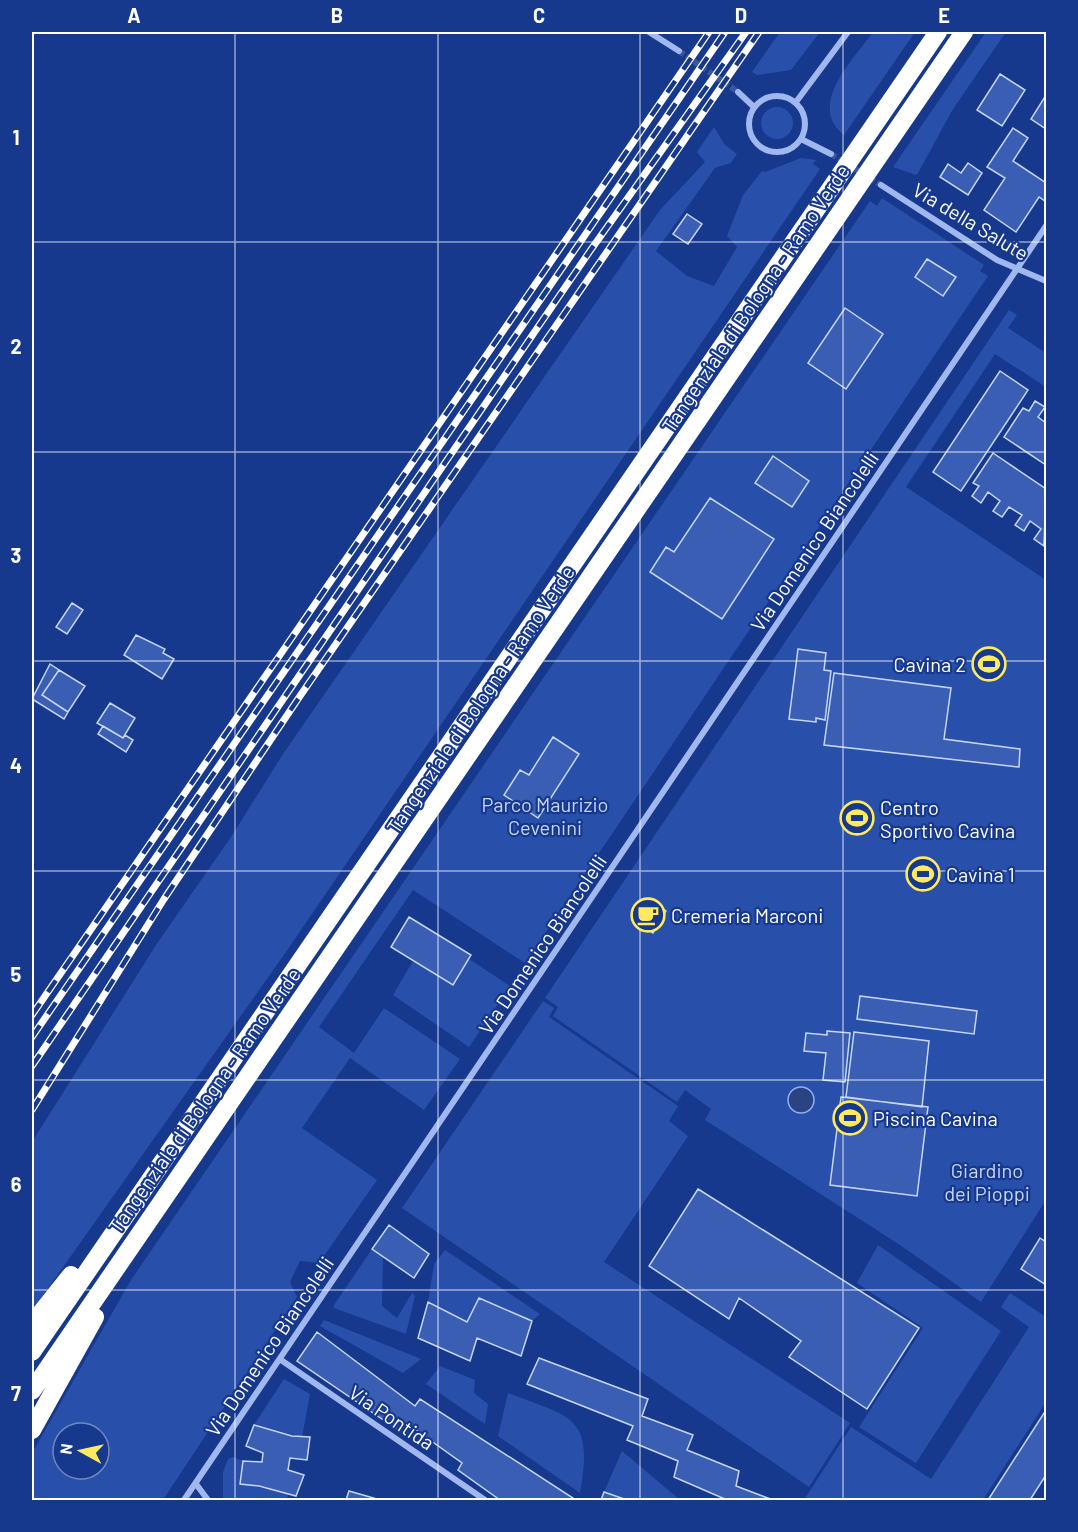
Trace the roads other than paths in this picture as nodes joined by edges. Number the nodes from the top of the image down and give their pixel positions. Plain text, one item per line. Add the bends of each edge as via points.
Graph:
1 (649, 32) edge
2 (848, 32) edge
3 (938, 32) edge
4 (964, 32) edge
5 (679, 51) tunnel mouth
6 (738, 92) tunnel mouth
7 (796, 102) junction
8 (754, 107) junction
9 (801, 140) junction
10 (831, 154) tunnel mouth
11 (881, 185) tunnel mouth
12 (1047, 226) edge
13 (1016, 270) junction
14 (1047, 281) edge
15 (172, 1146) junction
16 (172, 1185) junction
17 (32, 1324) edge
18 (32, 1352) edge
19 (281, 1360) junction
20 (32, 1391) edge
21 (32, 1430) edge
22 (196, 1484) junction
23 (184, 1500) edge
24 (208, 1500) edge
25 (485, 1500) edge

1 - 5 street
2 - 7 street
3 - 15 highway, Tangenziale di Bologna - Ramo Verde
4 - 16 highway, Tangenziale di Bologna - Ramo Verde
6 - 8 street
7 - 8 street via 769,96
7 - 9 street via 806,124
8 - 9 street via 748,124 760,147 787,151
9 - 10 street
11 - 13 street, Via della Salute
12 - 13 street, Via Domenico Biancolelli
13 - 14 street, Via della Salute
13 - 19 street, Via Domenico Biancolelli
15 - 17 highway
15 - 18 highway, Tangenziale di Bologna - Ramo Verde
16 - 20 highway, Tangenziale di Bologna - Ramo Verde
16 - 21 highway
19 - 22 street, Via Domenico Biancolelli
19 - 25 street, Via Pontida
22 - 23 street, Via Domenico Biancolelli
22 - 24 street

